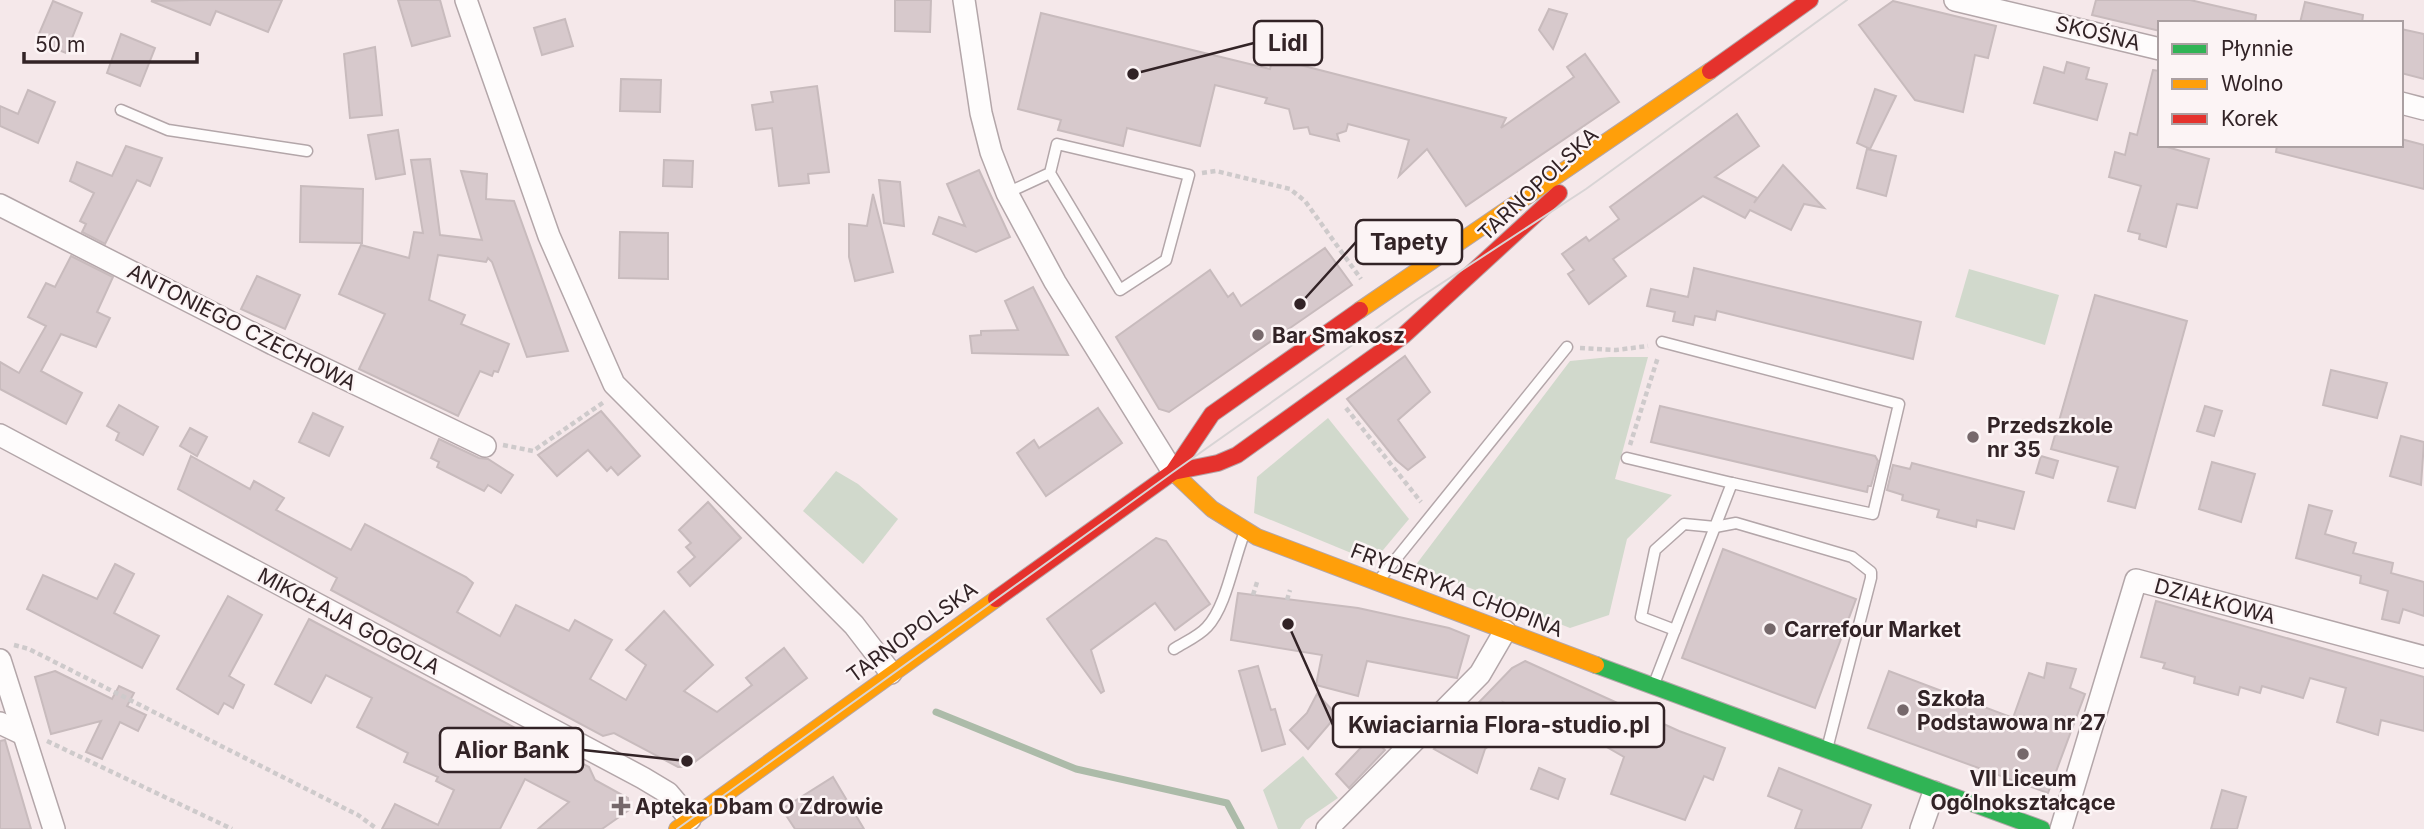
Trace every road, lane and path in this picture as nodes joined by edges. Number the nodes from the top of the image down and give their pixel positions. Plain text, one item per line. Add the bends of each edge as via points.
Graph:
1 (466, 0) edge
2 (964, 0) edge
3 (1810, 0) edge
4 (1955, 0) edge
5 (2158, 49) edge
6 (2403, 104) edge
7 (2424, 109) edge
8 (121, 110) dead end
9 (1623, 134) junction
10 (307, 151) dead end
11 (1051, 173) junction
12 (1189, 175) junction
13 (1007, 193) junction
14 (0, 205) edge
15 (1365, 285) dead end
16 (1662, 342) junction
17 (1567, 347) joint
18 (620, 391) junction
19 (1339, 399) dead end
20 (0, 435) edge
21 (485, 446) joint
22 (1627, 457) joint
23 (1172, 472) junction
24 (1732, 483) junction
25 (1431, 516) junction
26 (1715, 527) junction
27 (1245, 532) junction
28 (1258, 579) dead end
29 (1377, 582) junction
30 (1290, 590) dead end
31 (1253, 595) dead end
32 (1287, 600) dead end
33 (1675, 630) junction
34 (1505, 631) junction
35 (1174, 649) dead end
36 (5, 652) edge
37 (2424, 657) edge
38 (891, 673) junction
39 (1653, 686) junction
40 (0, 723) edge
41 (23, 734) junction
42 (1827, 752) junction
43 (1934, 792) junction
44 (684, 824) edge
45 (1332, 828) edge
46 (54, 829) edge
47 (233, 829) edge
48 (377, 829) edge
49 (1921, 829) edge
50 (2042, 829) edge
51 (2062, 829) edge

1 - 18 street via 549,236
2 - 13 street via 981,113
3 - 9 main road, TARNOPOLSKA
4 - 5 street, SKOŚNA
6 - 7 street
8 - 10 lane via 169,130
9 - 23 main road, TARNOPOLSKA via 1212,414
9 - 23 main road, TARNOPOLSKA via 1380,354 1237,455
11 - 12 lane via 1057,144
11 - 12 lane via 1120,290 1166,260
11 - 13 lane
12 - 15 path via 1216,171 1290,189 1305,201
13 - 23 street via 1055,282
14 - 21 street, ANTONIEGO CZECHOWA
16 - 17 path via 1616,351
16 - 22 path
16 - 24 lane via 1899,404 1873,514
17 - 25 lane
18 - 21 path via 533,451 500,444
18 - 38 street via 854,625
19 - 25 path
20 - 44 street, MIKOŁAJA GOGOLA via 643,778 668,793
22 - 24 lane
23 - 27 main road, FRYDERYKA CHOPINA via 1206,505
23 - 38 main road, TARNOPOLSKA
24 - 26 lane
25 - 29 lane
26 - 33 lane
26 - 33 lane via 1684,524 1656,550 1641,617
26 - 42 lane via 1736,523 1852,557 1871,572
27 - 29 main road, FRYDERYKA CHOPINA
27 - 35 lane via 1221,610 1205,629
28 - 31 path
29 - 34 main road, FRYDERYKA CHOPINA
30 - 32 path
33 - 39 lane
34 - 39 main road, FRYDERYKA CHOPINA
34 - 45 street via 1480,674
36 - 41 street
36 - 48 path via 29,649 358,815
37 - 51 street, DZIAŁKOWA via 2136,580
38 - 44 main road, TARNOPOLSKA
39 - 42 main road, FRYDERYKA CHOPINA
40 - 41 street
41 - 46 street
41 - 47 path via 49,741
42 - 43 main road, FRYDERYKA CHOPINA
43 - 49 street
43 - 50 main road, FRYDERYKA CHOPINA

